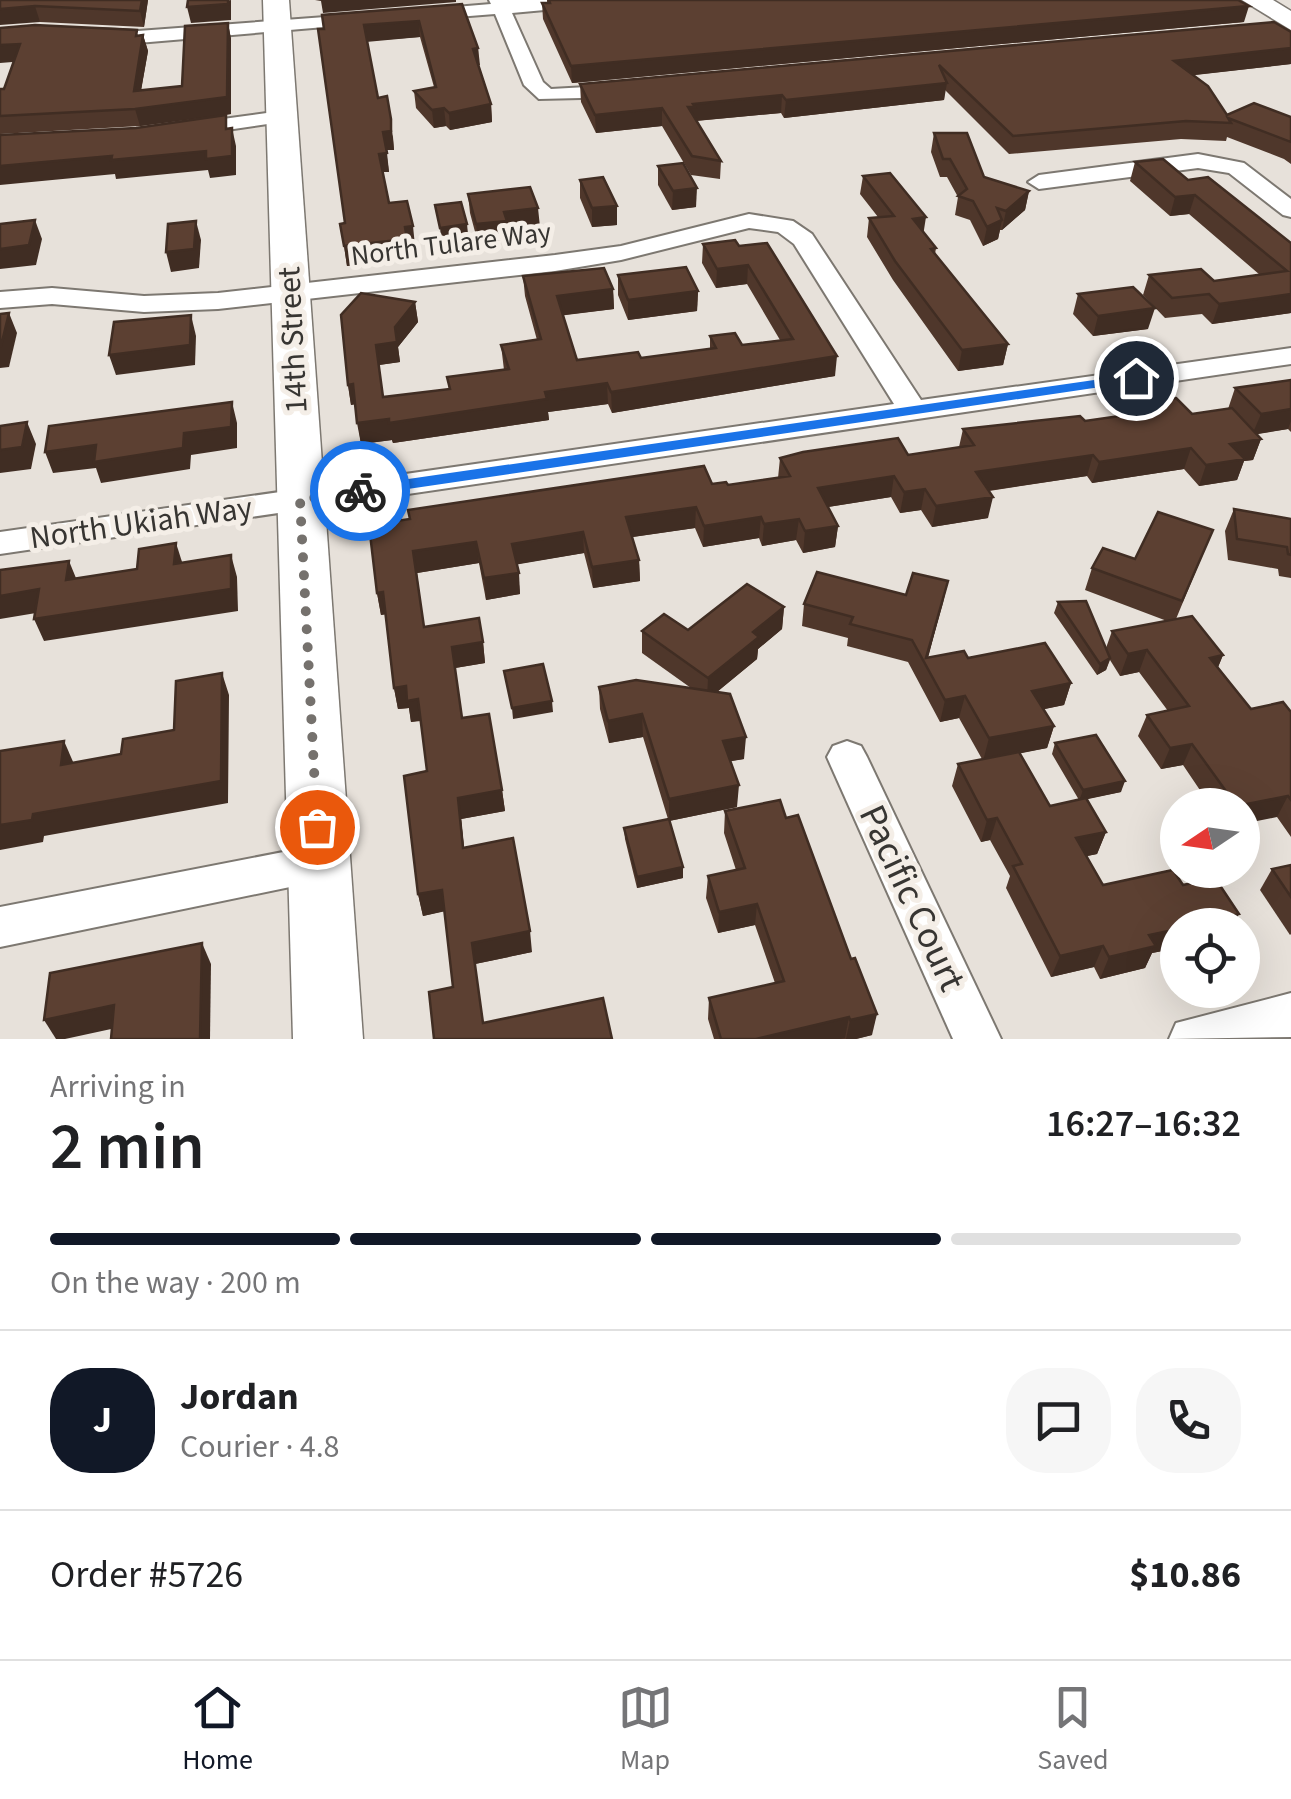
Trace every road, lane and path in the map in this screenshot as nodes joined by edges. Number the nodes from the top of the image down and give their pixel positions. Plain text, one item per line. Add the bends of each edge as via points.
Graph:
1 (599, 0) edge
2 (1255, 0) edge
3 (499, 4) edge
4 (276, 13) edge
5 (1285, 26) edge
6 (79, 34) edge
7 (644, 89) edge
8 (281, 117) junction
9 (159, 133) edge
10 (1039, 182) dead end
11 (1291, 210) edge
12 (291, 293) junction
13 (0, 300) edge
14 (1291, 356) edge
15 (912, 409) junction
16 (300, 500) junction
17 (0, 542) edge
18 (848, 758) dead end
19 (319, 863) junction
20 (0, 927) edge
21 (1291, 1016) edge
22 (328, 1039) edge
23 (977, 1039) edge
24 (1193, 1039) edge

1 - 3 street
2 - 5 street
3 - 4 street via 393,17
3 - 7 street via 534,85 546,95
4 - 6 street via 138,37
4 - 8 street, 14th Street
8 - 9 street
8 - 12 street, 14th Street
10 - 11 street via 1198,161 1236,168
12 - 13 street, North Tulare Way via 144,304 52,296
12 - 15 street, North Tulare Way via 588,258 749,221 785,226 803,239
12 - 16 street, 14th Street
14 - 15 street, North Ukiah Way
15 - 16 street, North Ukiah Way
16 - 17 street, North Ukiah Way
16 - 19 street, 14th Street
18 - 23 street, Pacific Court
19 - 20 street
19 - 22 street, 14th Street
21 - 24 street

